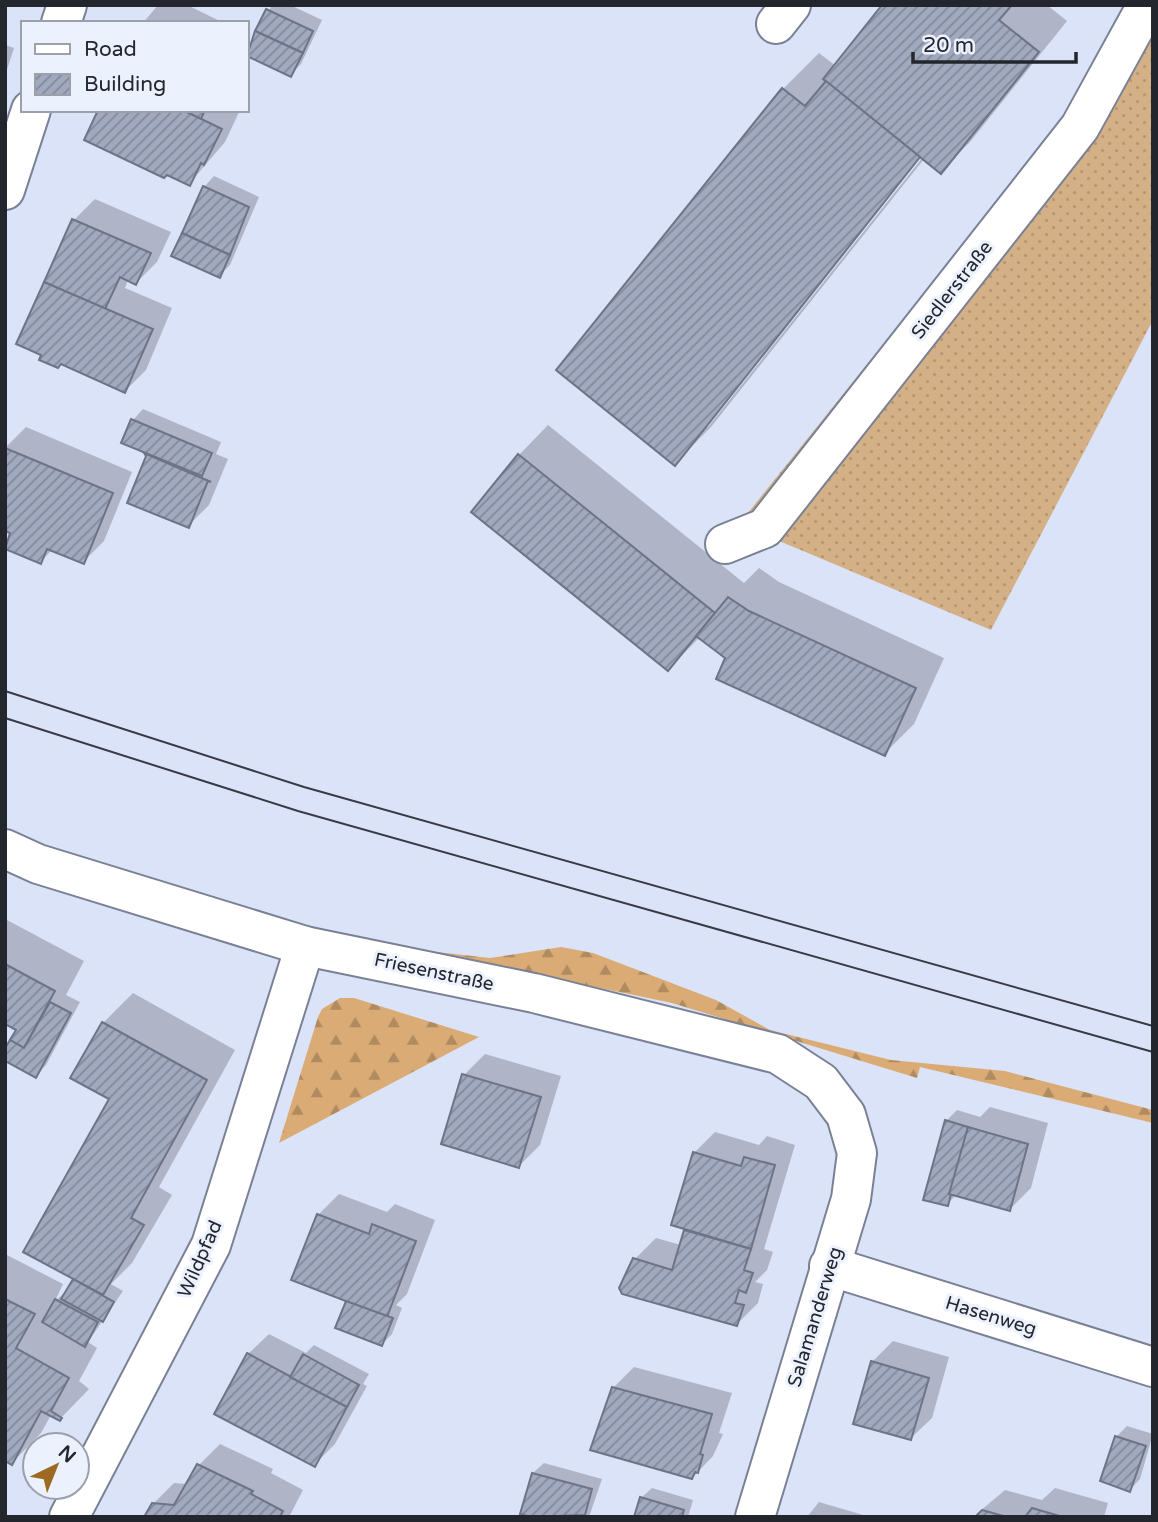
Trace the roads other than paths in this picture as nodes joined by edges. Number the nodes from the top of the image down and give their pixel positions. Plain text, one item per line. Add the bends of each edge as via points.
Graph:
1 (1147, 5) edge
2 (30, 112) edge
3 (5, 190) edge
4 (724, 544) dead end
5 (5, 849) edge
6 (305, 946) junction
7 (846, 1115) joint
8 (829, 1266) junction
9 (1153, 1367) edge
10 (69, 1517) edge
11 (755, 1517) edge

1 - 4 street, Siedlerstraße via 1080,127 765,528
2 - 3 street
5 - 6 street, Friesenstraße via 38,864
6 - 7 street, Friesenstraße via 534,993 778,1054 821,1082
6 - 10 street, Wildpfad via 211,1245
7 - 8 street, Salamanderweg via 857,1153 851,1199
8 - 9 street, Hasenweg
8 - 11 street, Salamanderweg

